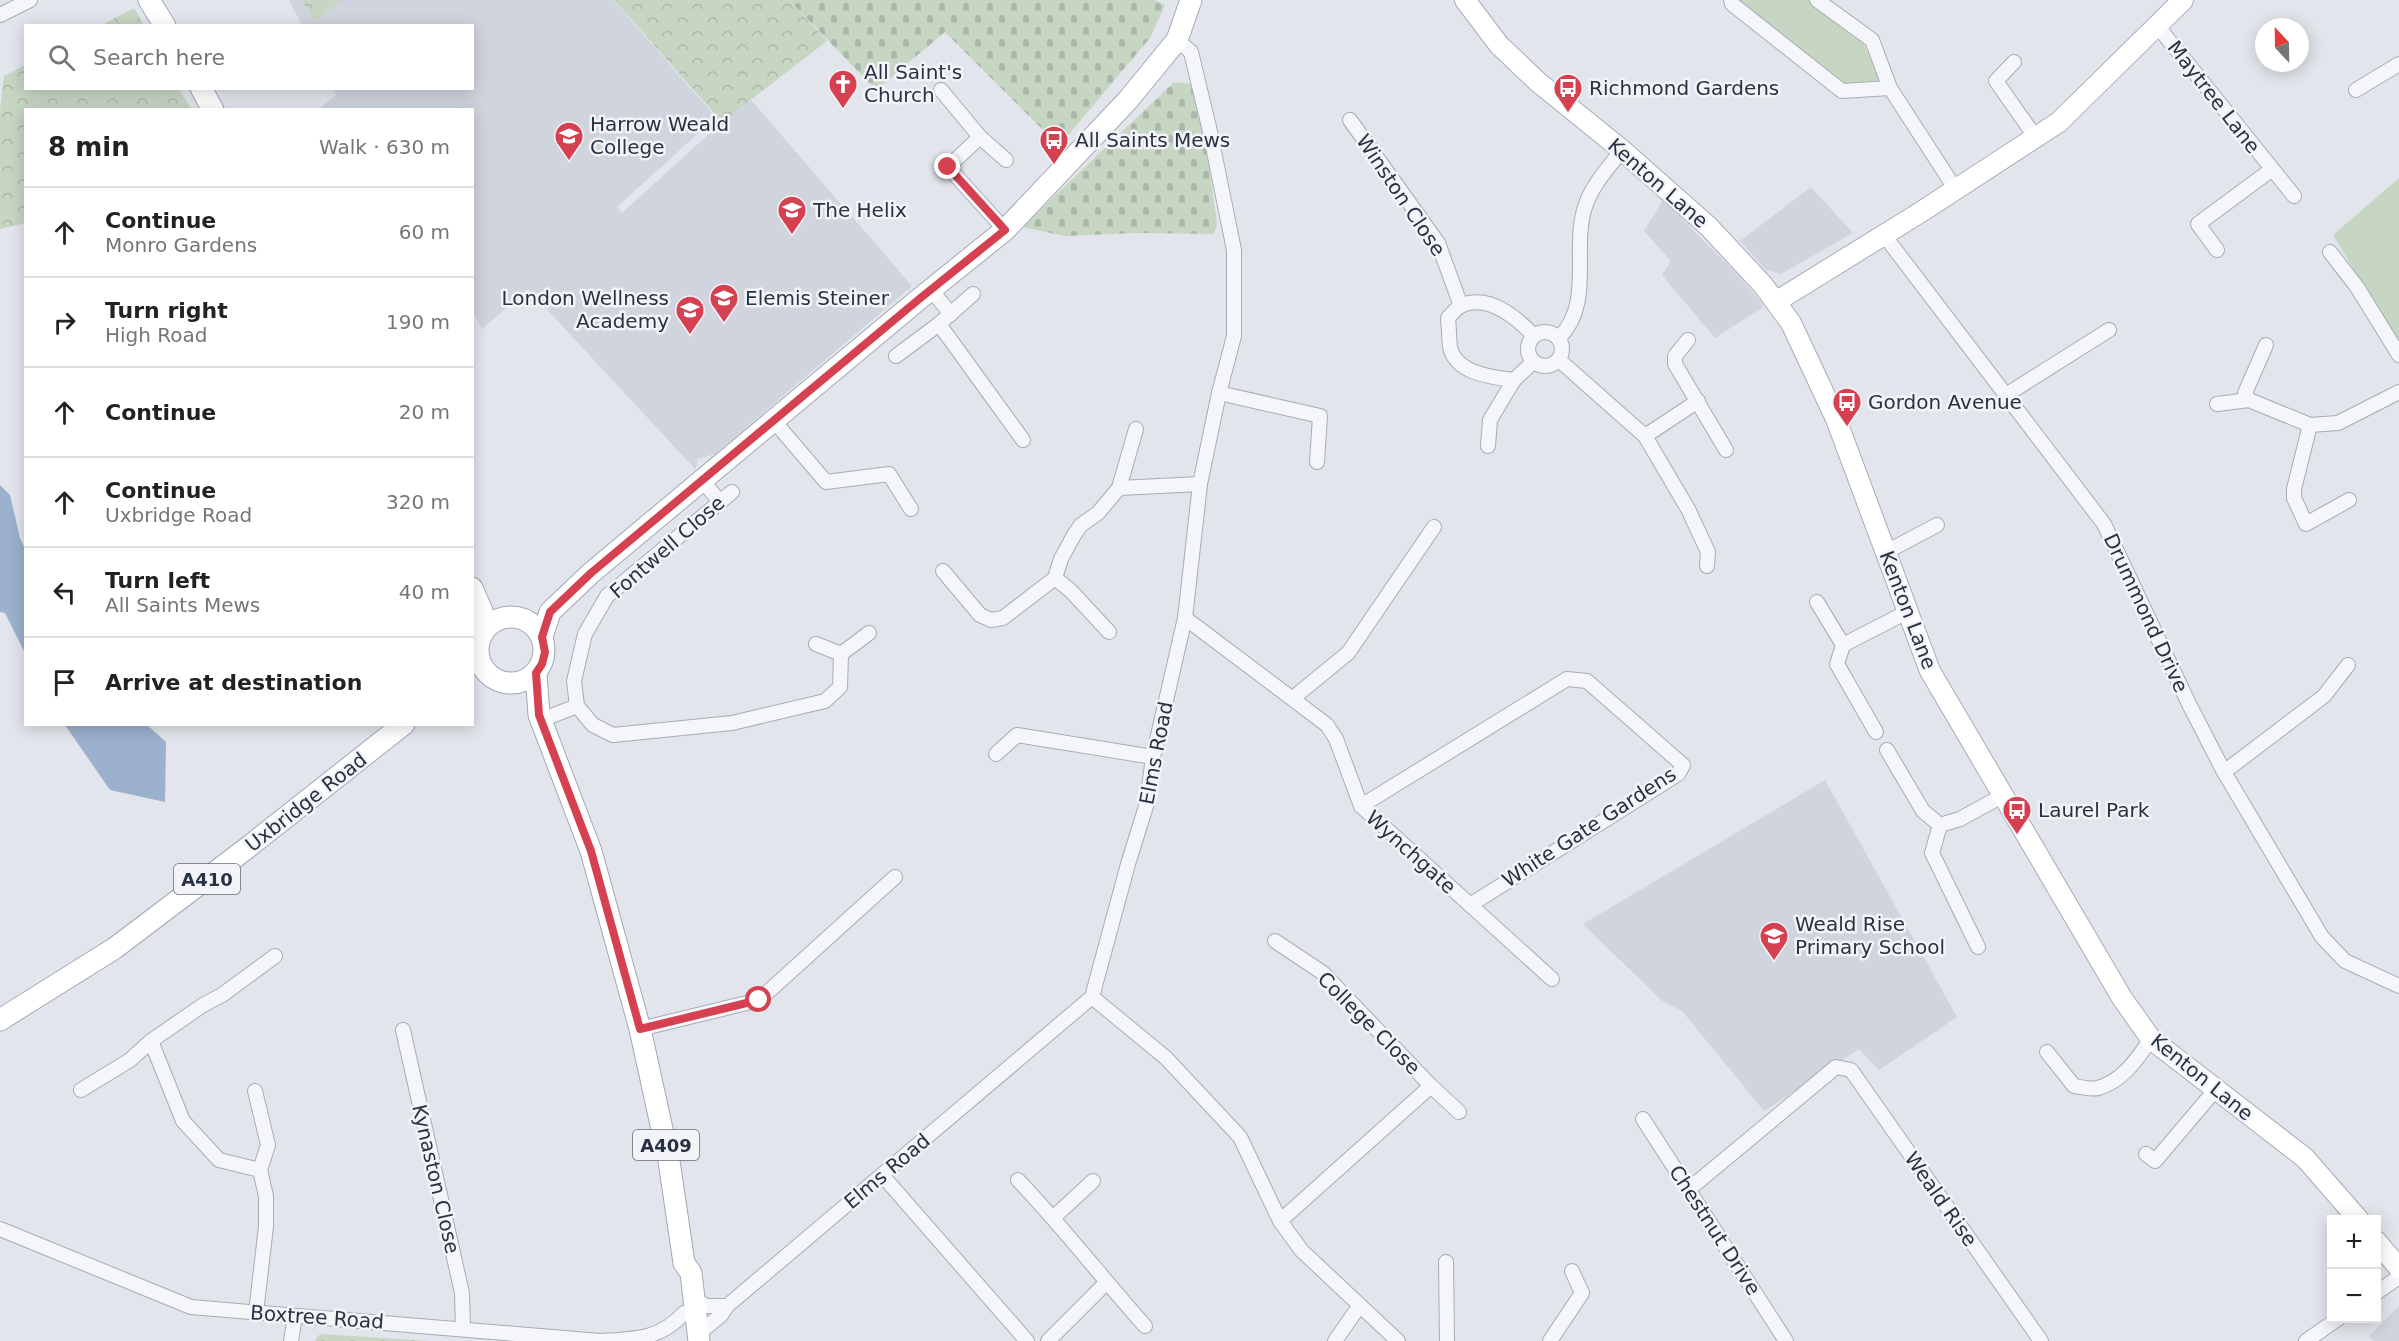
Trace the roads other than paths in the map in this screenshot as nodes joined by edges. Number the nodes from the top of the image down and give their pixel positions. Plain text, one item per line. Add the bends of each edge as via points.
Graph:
1 (30, 0) edge
2 (149, 0) edge
3 (1191, 0) edge
4 (1465, 0) edge
5 (1731, 0) edge
6 (1817, 0) edge
7 (2183, 0) edge
8 (0, 15) edge
9 (164, 24) edge
10 (2154, 28) junction
11 (1177, 40) junction
12 (2014, 62) dead end
13 (2399, 64) edge
14 (1890, 88) junction
15 (202, 90) edge
16 (941, 90) dead end
17 (2356, 90) dead end
18 (212, 108) edge
19 (1350, 120) dead end
20 (980, 137) junction
21 (2036, 138) junction
22 (1622, 150) junction
23 (1006, 160) dead end
24 (2271, 170) junction
25 (1956, 190) junction
26 (2294, 196) dead end
27 (1005, 230) junction
28 (1884, 235) junction
29 (2217, 249) dead end
30 (2330, 252) dead end
31 (931, 290) junction
32 (973, 294) dead end
33 (1777, 301) junction
34 (1461, 306) junction
35 (951, 314) junction
36 (939, 324) junction
37 (2109, 330) dead end
38 (1534, 336) junction
39 (1559, 338) junction
40 (1688, 340) dead end
41 (2266, 345) dead end
42 (2399, 355) edge
43 (896, 356) dead end
44 (1559, 360) junction
45 (1533, 362) junction
46 (1514, 380) junction
47 (2399, 392) edge
48 (1219, 393) junction
49 (2006, 395) junction
50 (2249, 400) junction
51 (1698, 401) junction
52 (2217, 404) dead end
53 (774, 421) junction
54 (2310, 425) junction
55 (1136, 429) dead end
56 (1645, 436) junction
57 (1023, 440) dead end
58 (1488, 446) dead end
59 (1726, 450) dead end
60 (1317, 462) dead end
61 (702, 480) junction
62 (1200, 483) junction
63 (1119, 488) junction
64 (732, 492) dead end
65 (2349, 500) dead end
66 (720, 502) junction
67 (911, 509) dead end
68 (1936, 525) dead end
69 (1434, 527) dead end
70 (1886, 552) junction
71 (1707, 566) dead end
72 (943, 571) dead end
73 (1055, 578) junction
74 (475, 592) edge
75 (1818, 602) dead end
76 (550, 612) junction
77 (1907, 612) junction
78 (503, 618) junction
79 (1185, 618) junction
80 (526, 620) junction
81 (1109, 632) dead end
82 (869, 633) dead end
83 (542, 637) junction
84 (816, 644) dead end
85 (1843, 645) junction
86 (477, 649) edge
87 (841, 654) junction
88 (2348, 665) dead end
89 (536, 673) junction
90 (481, 679) edge
91 (512, 684) junction
92 (1293, 698) junction
93 (577, 706) junction
94 (540, 717) junction
95 (401, 726) edge
96 (1876, 732) dead end
97 (1887, 750) dead end
98 (996, 754) dead end
99 (1153, 757) junction
100 (2224, 772) junction
101 (2002, 796) junction
102 (1361, 806) junction
103 (1940, 825) junction
104 (895, 877) dead end
105 (1470, 905) junction
106 (1275, 941) dead end
107 (1978, 947) dead end
108 (275, 956) dead end
109 (1552, 979) dead end
110 (2399, 986) edge
111 (1092, 998) junction
112 (0, 1020) edge
113 (640, 1029) junction
114 (403, 1030) dead end
115 (2151, 1039) junction
116 (151, 1041) junction
117 (2047, 1052) dead end
118 (1431, 1086) junction
119 (2216, 1089) junction
120 (81, 1090) dead end
121 (255, 1091) dead end
122 (1459, 1112) dead end
123 (1643, 1119) dead end
124 (2146, 1154) dead end
125 (260, 1170) junction
126 (882, 1176) junction
127 (1018, 1180) dead end
128 (1094, 1181) dead end
129 (1688, 1190) junction
130 (2355, 1215) edge
131 (1054, 1217) junction
132 (1280, 1221) junction
133 (0, 1229) edge
134 (2381, 1245) edge
135 (2396, 1258) edge
136 (1446, 1262) dead end
137 (1572, 1271) dead end
138 (2399, 1277) edge
139 (1106, 1283) junction
140 (2381, 1290) edge
141 (1360, 1305) junction
142 (689, 1306) junction
143 (727, 1306) junction
144 (256, 1313) junction
145 (295, 1316) junction
146 (2332, 1323) edge
147 (1145, 1326) dead end
148 (463, 1328) junction
149 (654, 1339) edge
150 (695, 1339) edge
151 (291, 1341) edge
152 (1027, 1341) edge
153 (1048, 1341) edge
154 (1335, 1341) edge
155 (1398, 1341) edge
156 (1447, 1341) edge
157 (1550, 1341) edge
158 (1786, 1341) edge
159 (2041, 1341) edge
160 (2306, 1341) edge

1 - 8 street
2 - 9 main road
3 - 11 main road
4 - 22 street, Kenton Lane via 1499,45
5 - 14 street via 1731,4 1842,91
6 - 14 street via 1872,40
7 - 10 street
10 - 21 street via 2059,122
10 - 24 street, Maytree Lane via 2163,33
11 - 27 main road via 1128,100
11 - 48 street, Elms Road via 1191,52 1234,250 1234,336
12 - 21 street via 1996,81
13 - 17 street
14 - 25 street
15 - 18 main road
16 - 20 street
19 - 34 street, Winston Close via 1438,243
20 - 23 street
20 - 27 street via 948,167
21 - 25 street
22 - 33 street, Kenton Lane via 1710,227
22 - 39 street via 1585,205 1580,293
24 - 26 street, Maytree Lane
24 - 29 street via 2198,224
25 - 28 street
27 - 31 main road
28 - 33 street
28 - 49 street, Drummond Drive
30 - 42 street
31 - 35 street
31 - 53 main road
32 - 35 street
33 - 70 street, Kenton Lane via 1836,419
34 - 38 street via 1479,303 1505,309
34 - 46 street via 1448,318 1451,350 1456,358 1462,366 1485,376
35 - 36 street
36 - 43 street
36 - 57 street
37 - 49 street
38 - 39 street via 1550,332
38 - 45 street via 1528,347
39 - 44 street via 1563,350
40 - 51 street via 1675,356 1675,364
41 - 50 street via 2245,393
44 - 45 street via 1544,367
44 - 56 street
45 - 46 street
46 - 58 street via 1490,420
47 - 54 street via 2338,423
48 - 60 street via 1320,416
48 - 62 street, Elms Road
49 - 100 street, Drummond Drive via 2103,524
50 - 52 street
50 - 54 street
51 - 56 street
51 - 59 street
53 - 61 main road
53 - 67 street via 826,482 889,474
54 - 65 street via 2294,489 2306,524
55 - 63 street
56 - 71 street via 1688,509 1708,552
61 - 66 street
61 - 76 main road
62 - 63 street
62 - 79 street, Elms Road
63 - 73 street via 1098,513 1081,525
64 - 66 street, Fontwell Close
66 - 93 street, Fontwell Close via 607,596 585,634 574,681
68 - 70 street
69 - 92 street via 1348,653
70 - 77 street, Kenton Lane
72 - 73 street via 980,615 991,620 1008,615
73 - 81 street
74 - 78 main road
74 - 86 main road via 482,611
75 - 85 street
76 - 80 main road
76 - 83 main road
77 - 85 street
77 - 101 street, Kenton Lane via 1929,671
78 - 80 main road
78 - 86 main road via 492,623
79 - 92 street, Wynchgate
79 - 99 street, Elms Road
80 - 83 main road
82 - 87 street
83 - 89 main road via 545,652
84 - 87 street
85 - 96 street via 1837,664
86 - 90 main road via 483,668
87 - 93 street via 840,687 825,701 732,723 613,735 593,725
88 - 100 street via 2324,696
89 - 91 main road
89 - 94 main road, A409
90 - 91 main road
91 - 94 main road, A409
92 - 102 street, Wynchgate via 1327,725 1336,739
93 - 94 street
94 - 113 main road, A409 via 591,851
95 - 112 main road, Uxbridge Road / A410 via 115,948
97 - 103 street via 1923,811
98 - 99 street via 1017,735
99 - 111 street, Elms Road via 1147,803
100 - 110 street, Drummond Drive via 2322,937 2345,961
101 - 103 street via 1960,819
101 - 115 street, Kenton Lane via 2122,998
102 - 105 street, Wynchgate
102 - 105 street, White Gate Gardens via 1567,679 1587,681 1683,765 1678,774
103 - 107 street via 1932,853
104 - 113 street via 759,1000
105 - 109 street, Wynchgate
106 - 118 street, College Close via 1323,973
108 - 116 street
111 - 126 street, Elms Road
111 - 132 street via 1166,1058 1240,1137
113 - 142 main road, A409 via 669,1161 684,1263 679,1275
114 - 148 street, Kynaston Close via 462,1293
115 - 117 street via 2119,1078 2097,1089 2074,1086
115 - 119 street, Kenton Lane
116 - 120 street via 130,1060
116 - 125 street via 183,1121 219,1160
118 - 122 street, College Close
118 - 132 street, College Close
119 - 124 street via 2155,1161
119 - 130 street, Kenton Lane via 2305,1158
121 - 125 street via 268,1145
123 - 129 street, Chestnut Drive
125 - 144 street via 266,1196 266,1227
126 - 143 street, Elms Road
126 - 152 street
127 - 131 street
128 - 131 street
129 - 158 street, Chestnut Drive
129 - 159 street, Weald Rise via 1836,1067 1851,1070
131 - 139 street
132 - 141 street via 1302,1251
133 - 144 street, Boxtree Road via 191,1307
134 - 135 street
136 - 156 street
137 - 157 street via 1582,1293
138 - 140 street
139 - 147 street
139 - 153 street
141 - 154 street
141 - 155 street
142 - 143 street
142 - 149 street, Boxtree Road via 673,1326
142 - 150 main road, A409
143 - 150 street, Elms Road
144 - 145 street, Boxtree Road
145 - 148 street, Boxtree Road
145 - 151 street
146 - 160 street
148 - 149 street, Boxtree Road via 600,1341

